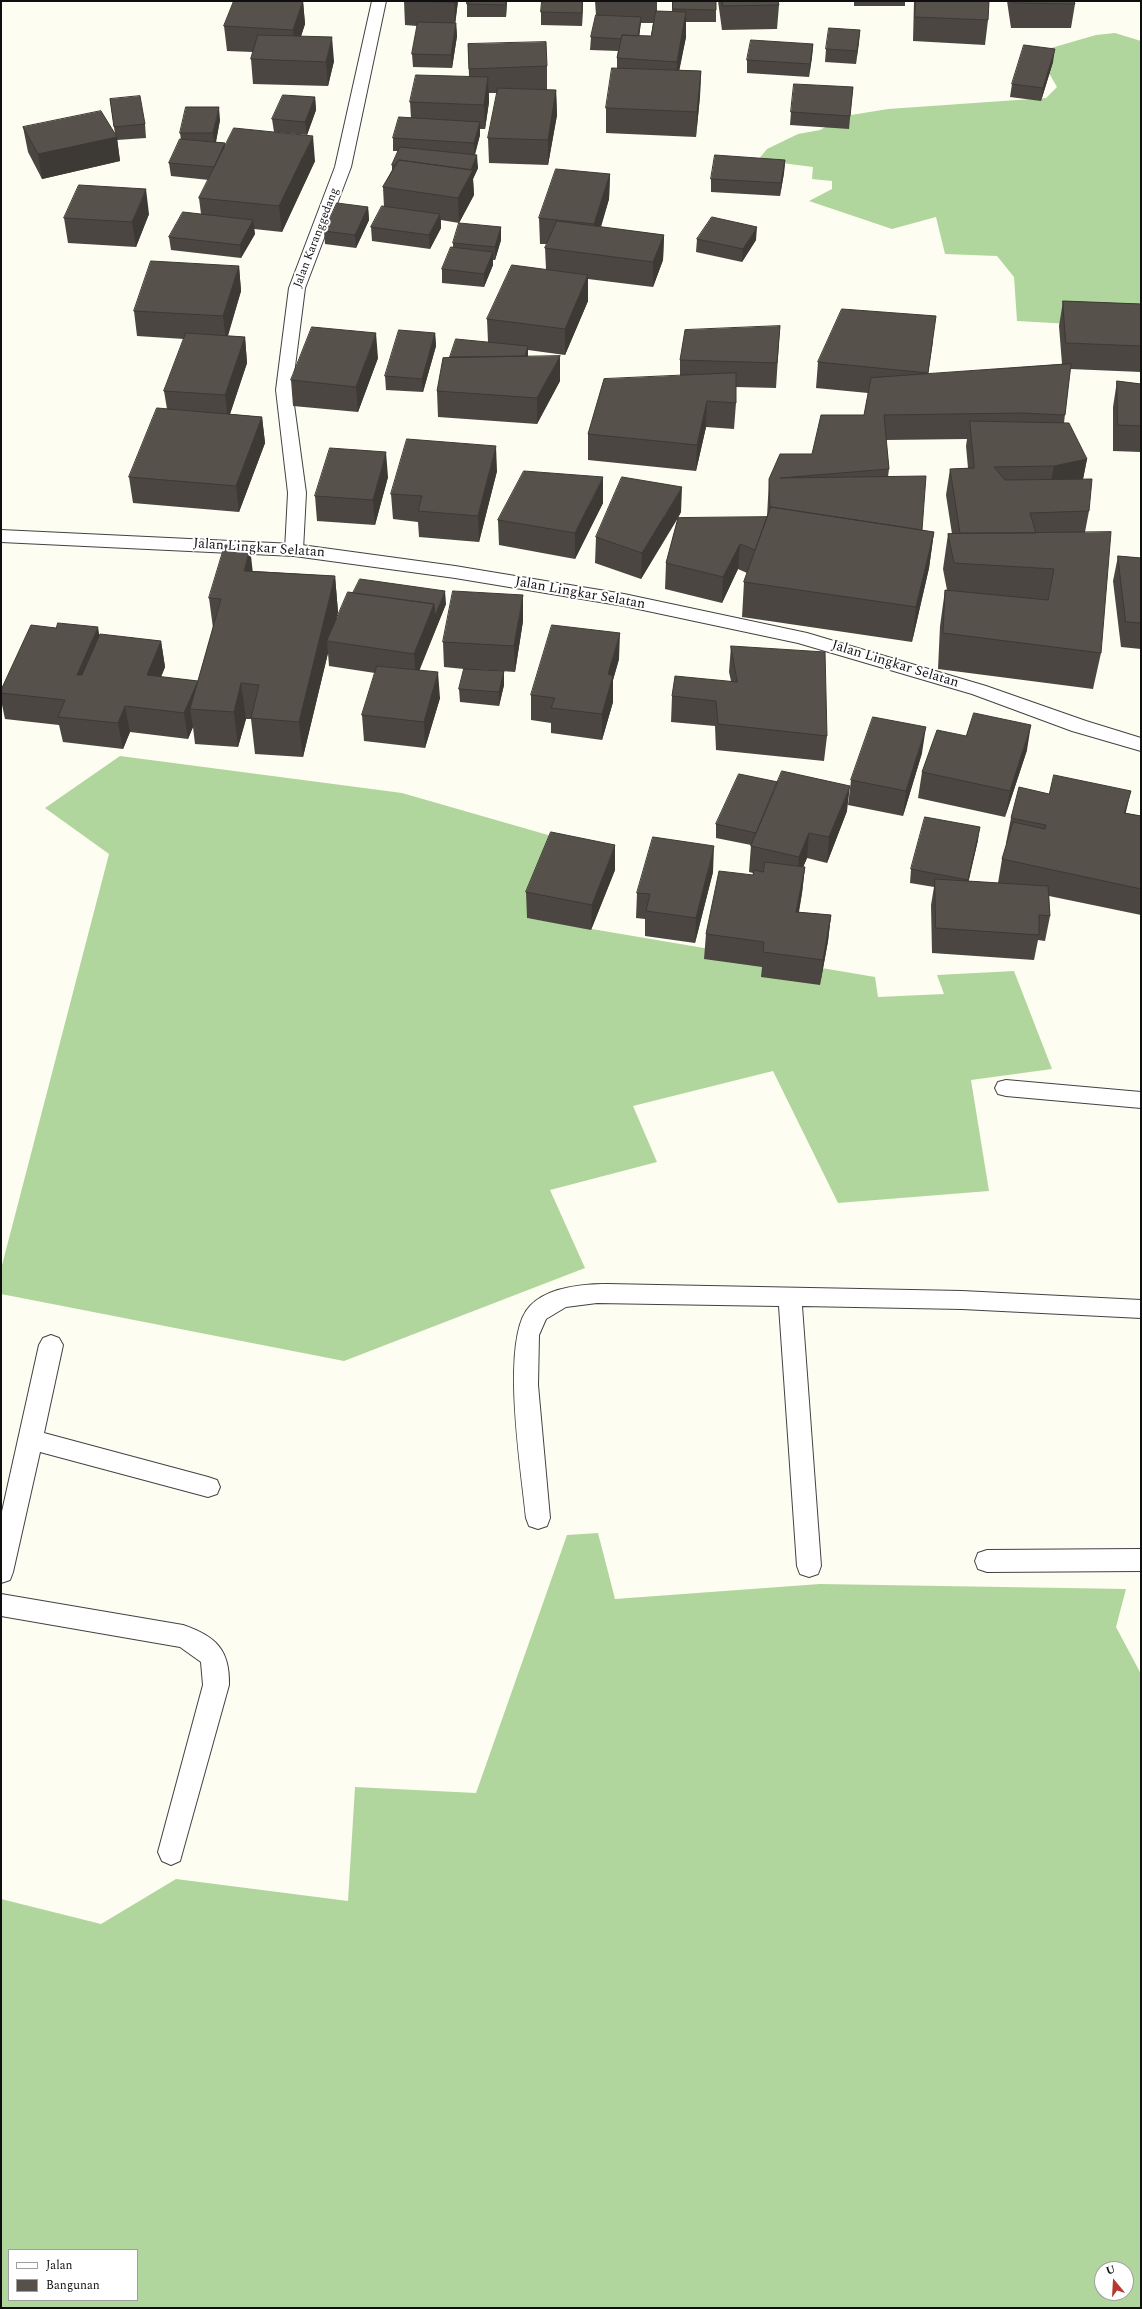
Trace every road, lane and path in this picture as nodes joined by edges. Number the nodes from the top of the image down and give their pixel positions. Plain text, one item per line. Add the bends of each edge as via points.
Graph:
1 (379, 1) edge
2 (1, 536) edge
3 (294, 550) junction
4 (1141, 745) edge
5 (1006, 1088) dead end
6 (1141, 1100) edge
7 (790, 1296) junction
8 (1141, 1308) edge
9 (51, 1345) dead end
10 (30, 1439) junction
11 (208, 1487) dead end
12 (538, 1518) dead end
13 (1141, 1560) edge
14 (987, 1561) dead end
15 (809, 1566) dead end
16 (1, 1572) edge
17 (1, 1605) edge
18 (171, 1852) dead end

1 - 3 street, Jalan Karanggedang via 343,167 297,288 284,390 297,493
2 - 3 street, Jalan Lingkar Selatan
3 - 4 street, Jalan Lingkar Selatan via 455,572 624,600 800,637 979,690
5 - 6 street
7 - 8 street
7 - 12 street via 586,1293 560,1300 541,1309 532,1320 526,1344 526,1374
7 - 15 street
9 - 10 street
10 - 11 street
10 - 16 street
13 - 14 street
17 - 18 street via 183,1636 199,1642 211,1654 216,1663 216,1685

